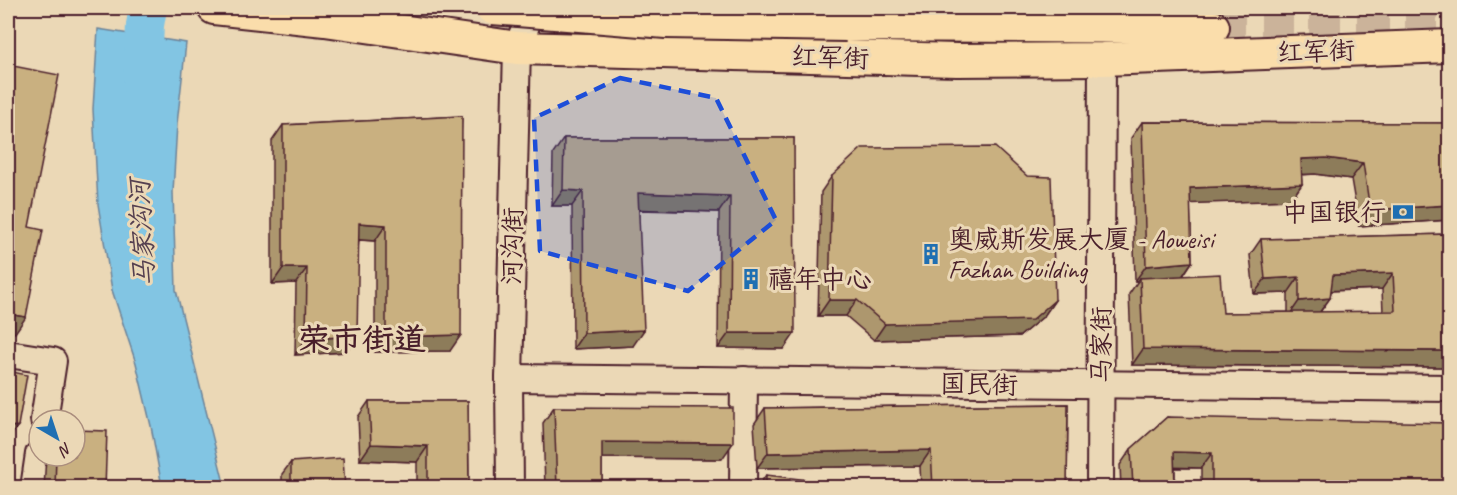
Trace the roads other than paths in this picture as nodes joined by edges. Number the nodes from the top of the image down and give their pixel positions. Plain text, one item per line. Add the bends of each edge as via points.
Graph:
1 (214, 8) edge
2 (296, 8) edge
3 (492, 8) edge
4 (533, 8) edge
5 (325, 20) junction
6 (905, 26) junction
7 (1213, 27) tunnel mouth
8 (1449, 46) edge
9 (517, 48) junction
10 (1102, 59) junction
11 (957, 60) junction
12 (8, 354) edge
13 (509, 378) junction
14 (744, 380) junction
15 (1100, 386) junction
16 (1449, 388) edge
17 (46, 408) edge
18 (37, 468) edge
19 (34, 488) edge
20 (510, 488) edge
21 (743, 488) edge
22 (1100, 488) edge

1 - 5 main road, 红军街
2 - 5 main road
3 - 6 main road, 红军街, bridge via 656,22
4 - 9 street, 河沟街
5 - 9 main road, 红军街
6 - 7 main road, 红军街
6 - 11 main road
8 - 10 main road, 红军街
9 - 11 main road, 红军街
9 - 13 street, 河沟街
10 - 11 main road, 红军街
10 - 15 street, 马家街
12 - 17 street via 53,361
13 - 14 street, 国民街
13 - 20 street, 河沟街
14 - 15 street, 国民街
14 - 21 street
15 - 16 street, 国民街
15 - 22 street, 马家街
18 - 19 street

